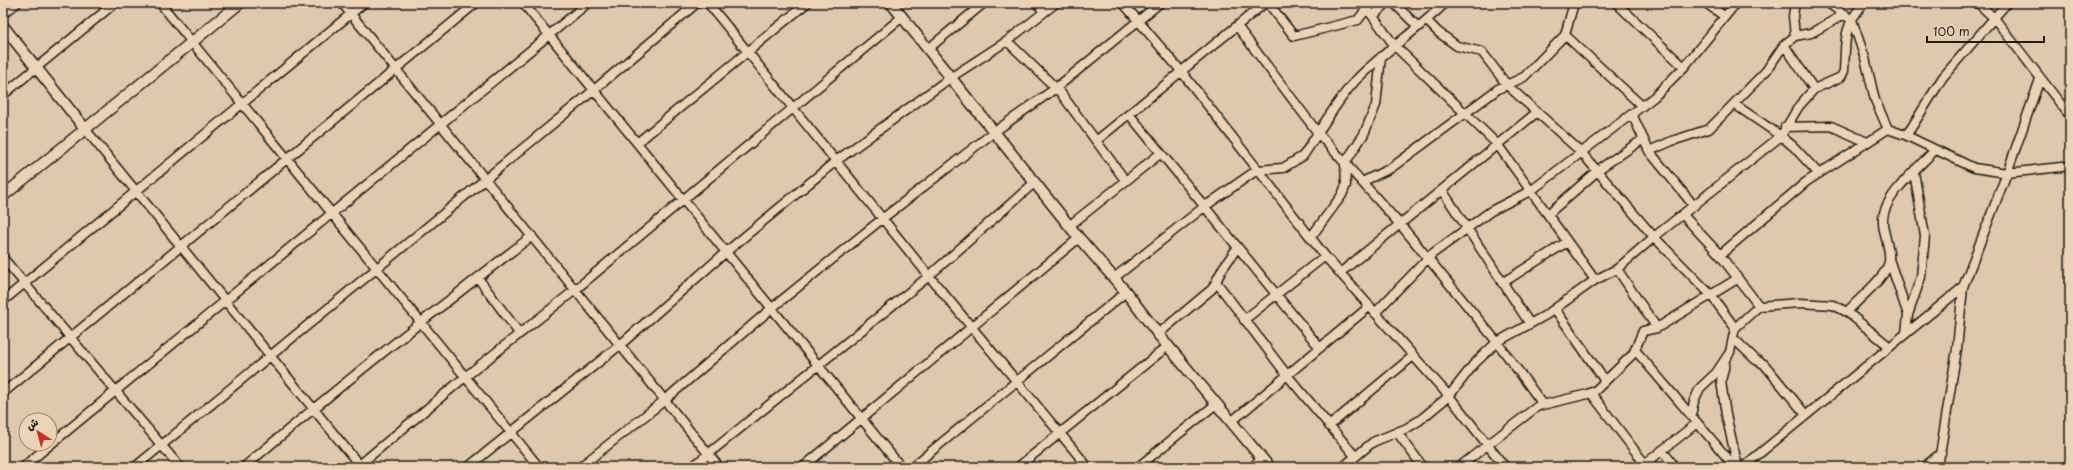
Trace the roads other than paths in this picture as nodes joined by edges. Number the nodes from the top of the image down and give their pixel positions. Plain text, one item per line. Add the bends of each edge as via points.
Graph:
1 (17, 3) edge
2 (115, 3) edge
3 (160, 3) edge
4 (240, 3) edge
5 (342, 3) edge
6 (364, 3) edge
7 (476, 3) edge
8 (523, 3) edge
9 (588, 3) edge
10 (697, 3) edge
11 (708, 3) edge
12 (807, 3) edge
13 (891, 3) edge
14 (984, 3) edge
15 (1037, 3) edge
16 (1056, 3) edge
17 (1123, 3) edge
18 (1160, 3) edge
19 (1267, 3) edge
20 (1363, 3) edge
21 (1387, 3) edge
22 (1394, 3) edge
23 (1445, 3) edge
24 (1574, 3) edge
25 (1706, 3) edge
26 (1736, 3) edge
27 (1795, 3) edge
28 (1828, 3) edge
29 (1864, 3) edge
30 (1978, 3) edge
31 (2007, 3) edge
32 (1618, 4) edge
33 (1044, 12) junction
34 (1364, 12) dead end
35 (3, 14) edge
36 (351, 14) junction
37 (1845, 14) junction
38 (1373, 16) junction
39 (1724, 16) junction
40 (902, 17) junction
41 (1137, 20) junction
42 (1852, 20) junction
43 (1995, 20) junction
44 (1427, 21) junction
45 (3, 26) edge
46 (1237, 26) junction
47 (1418, 27) junction
48 (1565, 35) junction
49 (550, 36) junction
50 (1795, 36) junction
51 (191, 41) junction
52 (1007, 41) junction
53 (1394, 45) junction
54 (1784, 45) junction
55 (928, 49) junction
56 (747, 52) junction
57 (1381, 57) junction
58 (1684, 67) junction
59 (37, 68) junction
60 (396, 70) junction
61 (1181, 72) junction
62 (950, 78) junction
63 (2040, 79) junction
64 (1507, 85) junction
65 (1056, 88) junction
66 (1814, 89) junction
67 (594, 90) junction
68 (3, 95) edge
69 (242, 103) junction
70 (1734, 104) junction
71 (1642, 106) junction
72 (792, 108) junction
73 (1536, 112) junction
74 (1129, 114) junction
75 (1464, 114) junction
76 (1632, 114) junction
77 (2070, 116) edge
78 (441, 125) junction
79 (1786, 128) junction
80 (1888, 129) junction
81 (86, 130) junction
82 (994, 132) junction
83 (1318, 133) junction
84 (1905, 135) junction
85 (1781, 136) junction
86 (1642, 140) junction
87 (1096, 141) junction
88 (637, 142) junction
89 (1867, 142) junction
90 (1497, 144) junction
91 (1935, 150) junction
92 (1649, 151) junction
93 (1580, 152) junction
94 (1161, 153) junction
95 (286, 158) junction
96 (836, 162) junction
97 (1345, 163) junction
98 (2070, 166) edge
99 (1257, 170) junction
100 (1597, 171) junction
101 (1914, 172) junction
102 (2007, 173) junction
103 (1819, 174) junction
104 (485, 179) junction
105 (1126, 180) junction
106 (1362, 182) junction
107 (1034, 183) junction
108 (1442, 190) junction
109 (1532, 190) junction
110 (136, 191) junction
111 (3, 196) edge
112 (684, 200) junction
113 (1694, 206) junction
114 (1204, 207) junction
115 (331, 213) junction
116 (1548, 214) junction
117 (1683, 215) junction
118 (882, 219) junction
119 (1400, 224) junction
120 (1069, 226) junction
121 (1466, 228) junction
122 (532, 236) junction
123 (1311, 237) junction
124 (1654, 237) junction
125 (1079, 238) junction
126 (1567, 242) junction
127 (181, 246) junction
128 (1237, 248) junction
129 (726, 252) junction
130 (1326, 256) junction
131 (1720, 256) junction
132 (1428, 257) junction
133 (3, 258) edge
134 (1890, 262) junction
135 (377, 269) junction
136 (1617, 270) junction
137 (1340, 273) junction
138 (929, 276) junction
139 (478, 278) junction
140 (1114, 278) junction
141 (1737, 279) junction
142 (1596, 280) junction
143 (25, 283) junction
144 (1217, 283) junction
145 (1502, 283) junction
146 (1963, 287) junction
147 (575, 290) junction
148 (1126, 292) junction
149 (1276, 294) junction
150 (1711, 296) junction
151 (3, 301) edge
152 (225, 301) junction
153 (1759, 306) junction
154 (772, 308) junction
155 (1373, 309) junction
156 (1555, 309) junction
157 (1847, 312) junction
158 (1908, 315) junction
159 (1244, 320) junction
160 (420, 322) junction
161 (1530, 324) junction
162 (972, 326) junction
163 (1657, 328) junction
164 (1735, 328) junction
165 (519, 333) junction
166 (1906, 333) junction
167 (1158, 334) junction
168 (71, 338) junction
169 (1734, 338) junction
170 (1497, 342) junction
171 (620, 345) junction
172 (1168, 346) junction
173 (1890, 347) junction
174 (1320, 348) junction
175 (1636, 351) junction
176 (270, 356) junction
177 (1413, 356) junction
178 (1726, 359) junction
179 (819, 366) junction
180 (1287, 375) junction
181 (465, 377) junction
182 (1017, 381) junction
183 (1605, 381) junction
184 (116, 391) junction
185 (3, 393) edge
186 (1592, 393) junction
187 (1449, 396) junction
188 (665, 400) junction
189 (1542, 403) junction
190 (1216, 404) junction
191 (313, 409) junction
192 (1806, 415) junction
193 (861, 418) junction
194 (1694, 419) junction
195 (1231, 422) junction
196 (1329, 426) junction
197 (1397, 432) junction
198 (1060, 433) junction
199 (511, 434) junction
200 (1486, 444) junction
201 (162, 446) junction
202 (1662, 450) junction
203 (1941, 453) junction
204 (708, 454) junction
205 (1355, 456) junction
206 (1265, 463) edge
207 (1643, 465) edge
208 (359, 466) edge
209 (23, 467) edge
210 (135, 467) edge
211 (180, 467) edge
212 (244, 467) edge
213 (468, 467) edge
214 (539, 467) edge
215 (580, 467) edge
216 (692, 467) edge
217 (719, 467) edge
218 (803, 467) edge
219 (901, 467) edge
220 (912, 467) edge
221 (1018, 467) edge
222 (1088, 467) edge
223 (1138, 467) edge
224 (1252, 467) edge
225 (1342, 467) edge
226 (1423, 467) edge
227 (1459, 467) edge
228 (1505, 467) edge
229 (1675, 467) edge
230 (1736, 467) edge
231 (1743, 467) edge
232 (1924, 467) edge
233 (1938, 467) edge

1 - 35 street
2 - 59 street
3 - 51 street
4 - 51 street
5 - 36 street
6 - 36 street
7 - 60 street
8 - 49 street
9 - 49 street
10 - 67 street
11 - 56 street
12 - 56 street
13 - 40 street
14 - 55 street
15 - 33 street
16 - 33 street
17 - 41 street
18 - 41 street
19 - 34 street via 1294,36 1358,20
19 - 46 street
20 - 38 street
21 - 38 street
22 - 47 street
23 - 44 street
24 - 48 street
25 - 39 street
26 - 39 street
27 - 50 street via 1792,16
28 - 37 street
29 - 42 street
30 - 43 street
31 - 43 street
32 - 58 street
33 - 52 street
36 - 60 street
36 - 69 street
37 - 42 street
37 - 50 street via 1810,33
38 - 53 street
39 - 58 street
40 - 55 street
40 - 72 street
41 - 61 street
41 - 65 street
42 - 66 street via 1846,30 1842,76
42 - 80 street via 1875,100
43 - 63 street
43 - 84 street via 1943,77
44 - 47 street
44 - 64 street via 1457,46 1482,52
45 - 59 street
46 - 61 street
46 - 83 street
47 - 53 street
48 - 64 street via 1524,77
48 - 71 street
49 - 67 street
49 - 78 street
50 - 54 street
51 - 69 street
51 - 81 street
52 - 62 street
52 - 65 street
53 - 57 street
53 - 75 street
54 - 66 street
54 - 70 street via 1766,71
55 - 62 street
56 - 72 street
56 - 88 street
57 - 83 street via 1354,82
57 - 97 street via 1376,105 1364,134
58 - 71 street
59 - 68 street
59 - 81 street
60 - 78 street
60 - 95 street
61 - 74 street
61 - 99 street
62 - 82 street
62 - 96 street
63 - 77 street
63 - 102 street
64 - 73 street
64 - 75 street
65 - 82 street
65 - 87 street
66 - 79 street via 1799,106
67 - 88 street
67 - 104 street
69 - 95 street
69 - 110 street
70 - 85 street
70 - 92 street via 1709,129
71 - 76 street
72 - 96 street
72 - 112 street
73 - 90 street
73 - 93 street
74 - 87 street
74 - 94 street
75 - 90 street
75 - 106 street via 1391,168
76 - 86 street
76 - 93 street
78 - 104 street
78 - 115 street
79 - 85 street
79 - 89 street via 1831,126
80 - 84 street
80 - 89 street
81 - 110 street
81 - 111 street
82 - 107 street
82 - 118 street
83 - 97 street
83 - 99 street via 1297,161 1283,168
84 - 91 street
85 - 103 street
85 - 113 street
86 - 92 street
86 - 100 street
87 - 105 street
88 - 112 street
89 - 103 street
90 - 108 street
90 - 109 street
91 - 101 street
91 - 102 street via 1974,168
92 - 113 street
93 - 100 street
93 - 109 street
94 - 105 street
94 - 114 street
95 - 115 street
95 - 127 street
96 - 118 street
96 - 129 street
97 - 106 street
97 - 123 street via 1347,179 1342,195
98 - 102 street
99 - 114 street
99 - 123 street
100 - 116 street
100 - 124 street
101 - 134 street via 1884,208 1883,222
101 - 158 street via 1925,236 1921,277
102 - 146 street
103 - 131 street via 1806,182
104 - 122 street
104 - 135 street
105 - 120 street
106 - 119 street
107 - 120 street
107 - 138 street
108 - 119 street
108 - 121 street
109 - 116 street
109 - 121 street
110 - 127 street
110 - 143 street
112 - 129 street
112 - 147 street
113 - 117 street
114 - 128 street
114 - 140 street
115 - 135 street
115 - 152 street
116 - 126 street
117 - 124 street
117 - 131 street
118 - 138 street
118 - 154 street
119 - 132 street
119 - 137 street
120 - 125 street
121 - 132 street
121 - 145 street
122 - 139 street
122 - 147 street
123 - 130 street
124 - 136 street
124 - 150 street
125 - 140 street
125 - 162 street
126 - 142 street
126 - 145 street
127 - 152 street
127 - 168 street
128 - 144 street via 1223,268
128 - 149 street
129 - 154 street
129 - 171 street
130 - 137 street
130 - 149 street
131 - 141 street
132 - 155 street
132 - 170 street
133 - 143 street
134 - 157 street via 1881,278
134 - 158 street
135 - 160 street
135 - 176 street
136 - 142 street
136 - 163 street
137 - 155 street
138 - 162 street
138 - 179 street
139 - 160 street
139 - 165 street
140 - 148 street
141 - 150 street
141 - 153 street
142 - 156 street
143 - 151 street
143 - 168 street
144 - 159 street
144 - 167 street
145 - 161 street
146 - 166 street
146 - 203 street via 1957,349
147 - 165 street
147 - 171 street
148 - 167 street
148 - 182 street
149 - 159 street
149 - 174 street
150 - 163 street
150 - 164 street
152 - 176 street
152 - 184 street
153 - 157 street via 1799,303 1833,305
153 - 164 street
154 - 179 street
154 - 188 street
155 - 174 street
155 - 177 street
156 - 161 street
156 - 183 street
157 - 173 street
158 - 166 street
159 - 180 street
160 - 181 street
160 - 191 street
161 - 170 street
162 - 182 street
162 - 193 street
163 - 175 street via 1643,330
164 - 169 street
165 - 181 street
166 - 173 street
167 - 172 street
168 - 184 street
168 - 185 street
169 - 178 street
169 - 192 street via 1756,360 1764,364
170 - 187 street via 1474,364
170 - 189 street
171 - 188 street
171 - 199 street
172 - 190 street
172 - 198 street
173 - 192 street
174 - 180 street
175 - 183 street
175 - 194 street
176 - 191 street
176 - 201 street
177 - 187 street
177 - 196 street
178 - 194 street via 1700,388 1694,401
178 - 230 street via 1721,381
179 - 193 street
179 - 204 street
180 - 195 street
180 - 196 street
181 - 199 street
181 - 208 street
182 - 198 street
182 - 220 street
183 - 186 street
184 - 201 street
184 - 209 street
186 - 189 street
186 - 207 street
187 - 197 street via 1414,424
187 - 200 street
188 - 204 street
188 - 215 street
189 - 200 street
190 - 195 street
190 - 223 street
191 - 208 street
191 - 212 street
192 - 231 street
193 - 218 street
193 - 219 street
194 - 202 street
194 - 230 street
195 - 206 street
196 - 205 street
197 - 205 street via 1380,438
197 - 226 street
198 - 221 street
198 - 222 street
199 - 213 street
199 - 214 street
200 - 227 street
200 - 228 street
201 - 210 street
201 - 211 street
202 - 207 street
202 - 229 street
203 - 232 street
203 - 233 street
204 - 216 street
204 - 217 street
205 - 225 street
206 - 224 street

